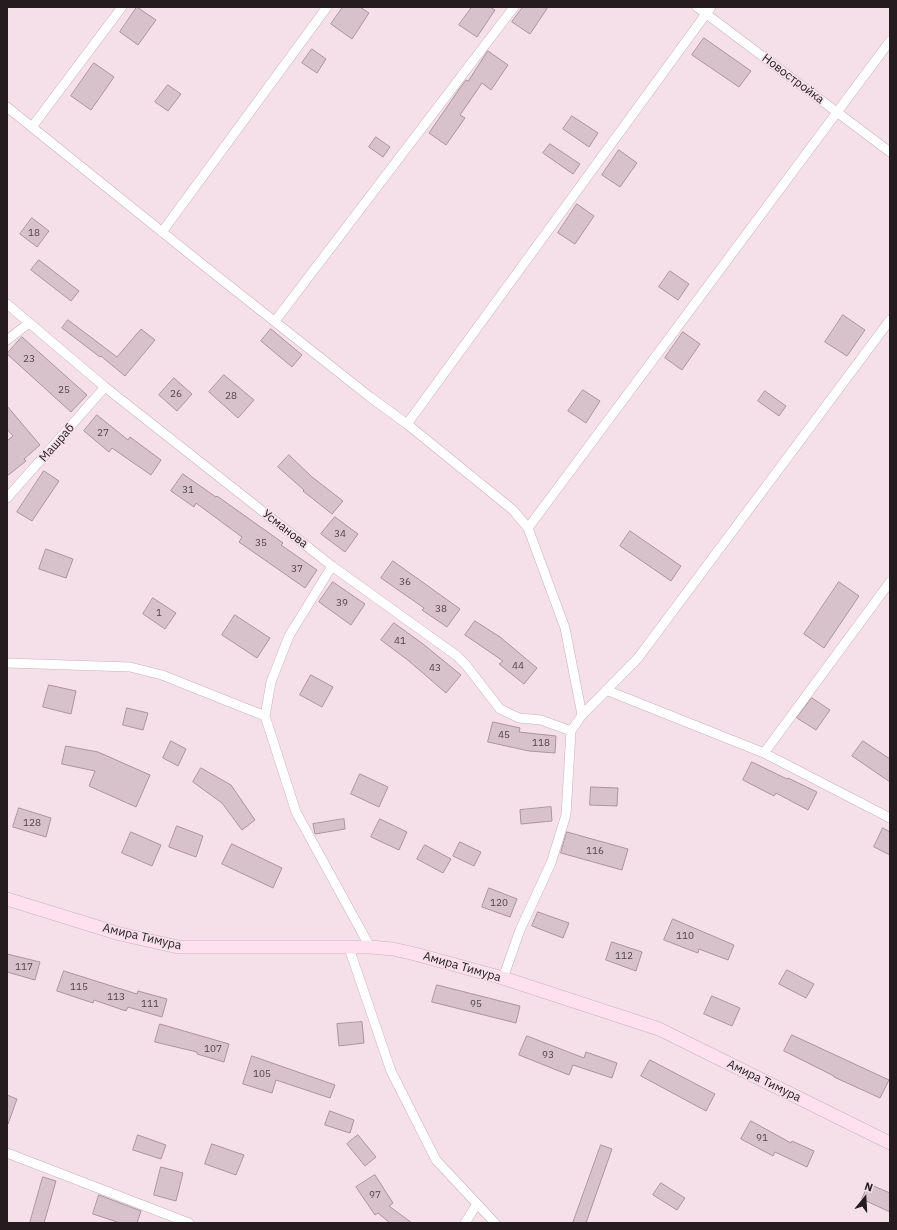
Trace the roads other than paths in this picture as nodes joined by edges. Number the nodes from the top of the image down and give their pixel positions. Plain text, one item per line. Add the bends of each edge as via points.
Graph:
1 (122, 7) edge
2 (327, 7) edge
3 (514, 7) edge
4 (697, 7) edge
5 (708, 10) edge
6 (890, 41) edge
7 (7, 107) edge
8 (837, 112) junction
9 (32, 127) junction
10 (890, 152) edge
11 (162, 232) junction
12 (7, 304) edge
13 (890, 320) edge
14 (275, 322) junction
15 (29, 323) junction
16 (7, 340) edge
17 (106, 387) junction
18 (407, 424) junction
19 (7, 498) edge
20 (528, 528) junction
21 (332, 566) junction
22 (890, 582) edge
23 (7, 663) edge
24 (606, 690) junction
25 (582, 715) junction
26 (265, 716) junction
27 (571, 731) junction
28 (764, 753) junction
29 (890, 818) edge
30 (7, 899) edge
31 (370, 947) junction
32 (349, 948) junction
33 (503, 978) junction
34 (890, 1143) edge
35 (7, 1153) edge
36 (477, 1204) junction
37 (189, 1223) edge
38 (465, 1223) edge
39 (495, 1223) edge

1 - 9 street
2 - 11 street
3 - 14 street
4 - 5 street, Новостройка
5 - 8 street, Новостройка
5 - 18 street
6 - 8 street
7 - 9 street
8 - 10 street, Новостройка
8 - 20 street
9 - 11 street
11 - 14 street
12 - 15 street, Усманова
13 - 24 street via 638,658
14 - 18 street
15 - 16 street
15 - 17 street, Усманова
17 - 19 street, Машраб
17 - 21 street, Усманова
18 - 20 street via 513,510
20 - 25 street via 565,628
21 - 26 street via 289,636 271,682
21 - 27 street, Усманова via 456,656 500,709 519,718 541,720
22 - 28 street
23 - 26 street via 130,667 162,675
24 - 25 street
24 - 28 street
25 - 27 street
26 - 31 street via 296,812
27 - 33 street via 566,815 551,863 520,930
28 - 29 street
30 - 32 street, Амира Тимура via 120,934 178,947
31 - 32 street, Амира Тимура
31 - 33 street, Амира Тимура via 415,954
32 - 36 street via 391,1071 436,1160
33 - 34 street, Амира Тимура via 659,1029
35 - 37 street
36 - 38 street
36 - 39 street

